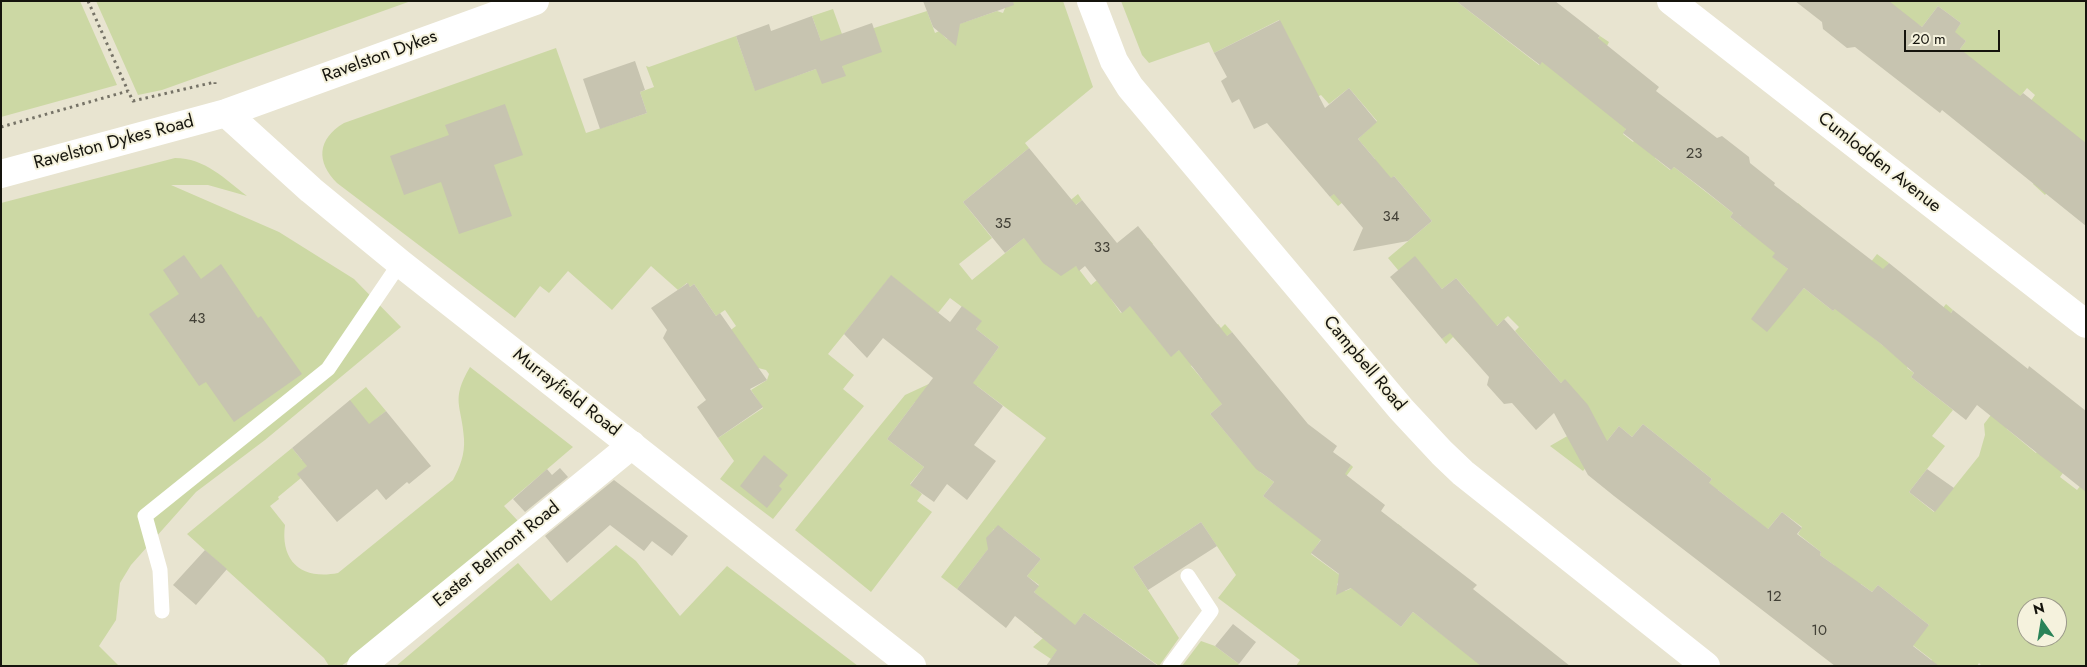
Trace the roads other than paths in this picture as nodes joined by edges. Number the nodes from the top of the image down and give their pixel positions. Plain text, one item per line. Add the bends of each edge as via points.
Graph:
1 (535, 1) edge
2 (1091, 1) edge
3 (1672, 1) edge
4 (226, 113) junction
5 (1, 174) edge
6 (400, 263) junction
7 (2086, 324) edge
8 (632, 445) junction
9 (1188, 576) dead end
10 (162, 611) dead end
11 (361, 666) edge
12 (912, 666) edge
13 (1170, 666) edge
14 (1706, 666) edge

1 - 4 street, Ravelston Dykes
2 - 14 street, Campbell Road via 1114,62 1130,87 1401,409 1464,473
3 - 7 street, Cumlodden Avenue
4 - 5 street, Ravelston Dykes Road
4 - 6 street, Murrayfield Road via 311,190
6 - 8 street, Murrayfield Road
6 - 10 lane via 328,369 145,516 160,570
8 - 11 street, Easter Belmont Road
8 - 12 street, Murrayfield Road
9 - 13 lane via 1211,611

